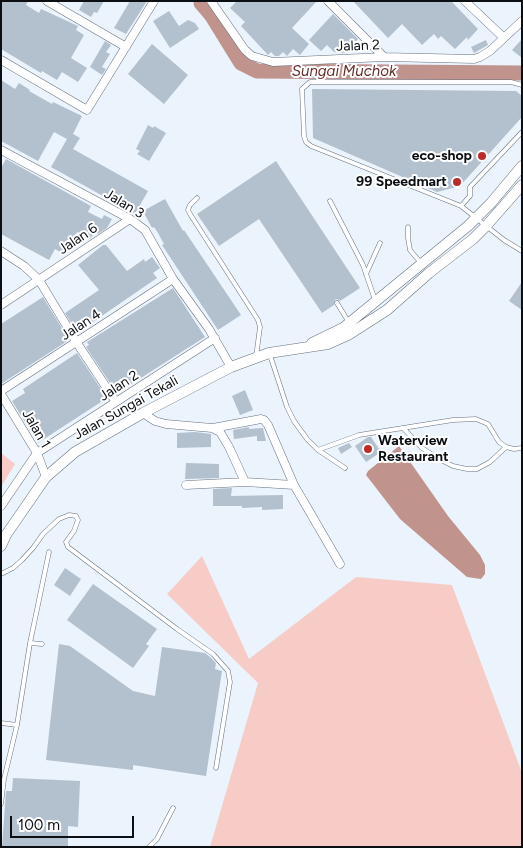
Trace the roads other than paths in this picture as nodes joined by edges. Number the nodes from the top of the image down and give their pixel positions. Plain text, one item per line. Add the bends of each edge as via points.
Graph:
1 (47, 1) edge
2 (154, 1) edge
3 (328, 1) edge
4 (465, 1) edge
5 (213, 4) edge
6 (522, 21) edge
7 (504, 38) junction
8 (126, 48) junction
9 (384, 57) junction
10 (1, 60) edge
11 (522, 85) edge
12 (522, 132) edge
13 (1, 150) edge
14 (522, 166) edge
15 (522, 185) edge
16 (196, 198) dead end
17 (330, 201) dead end
18 (461, 206) junction
19 (477, 217) junction
20 (130, 220) junction
21 (487, 225) junction
22 (408, 227) dead end
23 (380, 243) dead end
24 (1, 251) edge
25 (522, 251) edge
26 (422, 264) junction
27 (366, 274) junction
28 (173, 279) junction
29 (39, 280) junction
30 (376, 302) junction
31 (337, 303) dead end
32 (1, 304) edge
33 (349, 323) junction
34 (215, 338) junction
35 (77, 343) junction
36 (302, 348) junction
37 (269, 353) junction
38 (256, 357) junction
39 (232, 367) junction
40 (1, 393) edge
41 (116, 402) junction
42 (143, 413) junction
43 (212, 428) junction
44 (403, 428) junction
45 (506, 447) junction
46 (522, 448) edge
47 (318, 450) junction
48 (37, 453) junction
49 (345, 468) dead end
50 (46, 477) junction
51 (245, 482) junction
52 (186, 485) dead end
53 (294, 485) junction
54 (1, 506) edge
55 (1, 546) edge
56 (49, 552) dead end
57 (340, 564) dead end
58 (1, 574) edge
59 (30, 643) junction
60 (42, 644) dead end
61 (1, 723) edge
62 (17, 725) junction
63 (216, 768) dead end
64 (1, 804) edge
65 (173, 808) dead end
66 (149, 847) edge

1 - 8 street
2 - 8 street
3 - 9 street
4 - 7 street
5 - 9 street, Jalan 2 via 245,50 266,62
6 - 7 street, Jalan 2
7 - 9 street, Jalan 2 via 485,55 474,59
8 - 10 street via 86,110
11 - 18 lane via 512,82 310,82 302,89 304,136 311,146
12 - 18 lane via 470,187 470,196
13 - 20 street, Jalan 3
14 - 19 street, Jalan Sungai Tekali
15 - 21 street, Jalan Sungai Tekali
16 - 38 lane via 188,210 190,214 258,320
17 - 27 lane
18 - 19 lane
19 - 21 lane
19 - 26 street, Jalan Sungai Tekali
20 - 28 street, Jalan 3 via 151,238
20 - 29 street, Jalan 6
21 - 25 lane
21 - 36 street, Jalan Sungai Tekali via 371,322 328,344
22 - 26 lane via 410,250
23 - 27 lane
24 - 29 street
26 - 30 street, Jalan Sungai Tekali
27 - 30 lane
28 - 34 street, Jalan 3
28 - 35 street, Jalan 4
29 - 32 street, Jalan 6
29 - 35 street
30 - 33 street, Jalan Sungai Tekali
31 - 33 lane
33 - 36 street, Jalan Sungai Tekali
34 - 39 street, Jalan 3
34 - 41 street, Jalan 2
35 - 40 street, Jalan 4
35 - 41 street
36 - 37 street, Jalan Sungai Tekali
37 - 38 street, Jalan Sungai Tekali
37 - 47 lane via 294,421
38 - 39 street, Jalan Sungai Tekali
39 - 42 street, Jalan Sungai Tekali
40 - 48 street, Jalan 1
41 - 48 street, Jalan 2
42 - 43 street via 166,424
42 - 50 street, Jalan Sungai Tekali via 75,452
43 - 51 street via 224,437
43 - 53 street via 264,420
44 - 45 lane via 476,419 488,424
44 - 45 lane via 438,459 467,469 477,469 490,462
44 - 47 lane via 359,435
45 - 46 lane
47 - 49 lane
48 - 50 street, Jalan 1
48 - 54 street
50 - 55 street, Jalan Sungai Tekali
51 - 52 street
51 - 53 street
53 - 57 street
56 - 59 lane
58 - 63 lane via 22,560 59,519 76,516 78,520 74,531 66,542 68,547 213,654 228,671 230,682
59 - 60 lane
59 - 62 lane
61 - 62 lane
62 - 64 lane
65 - 66 lane via 157,839

